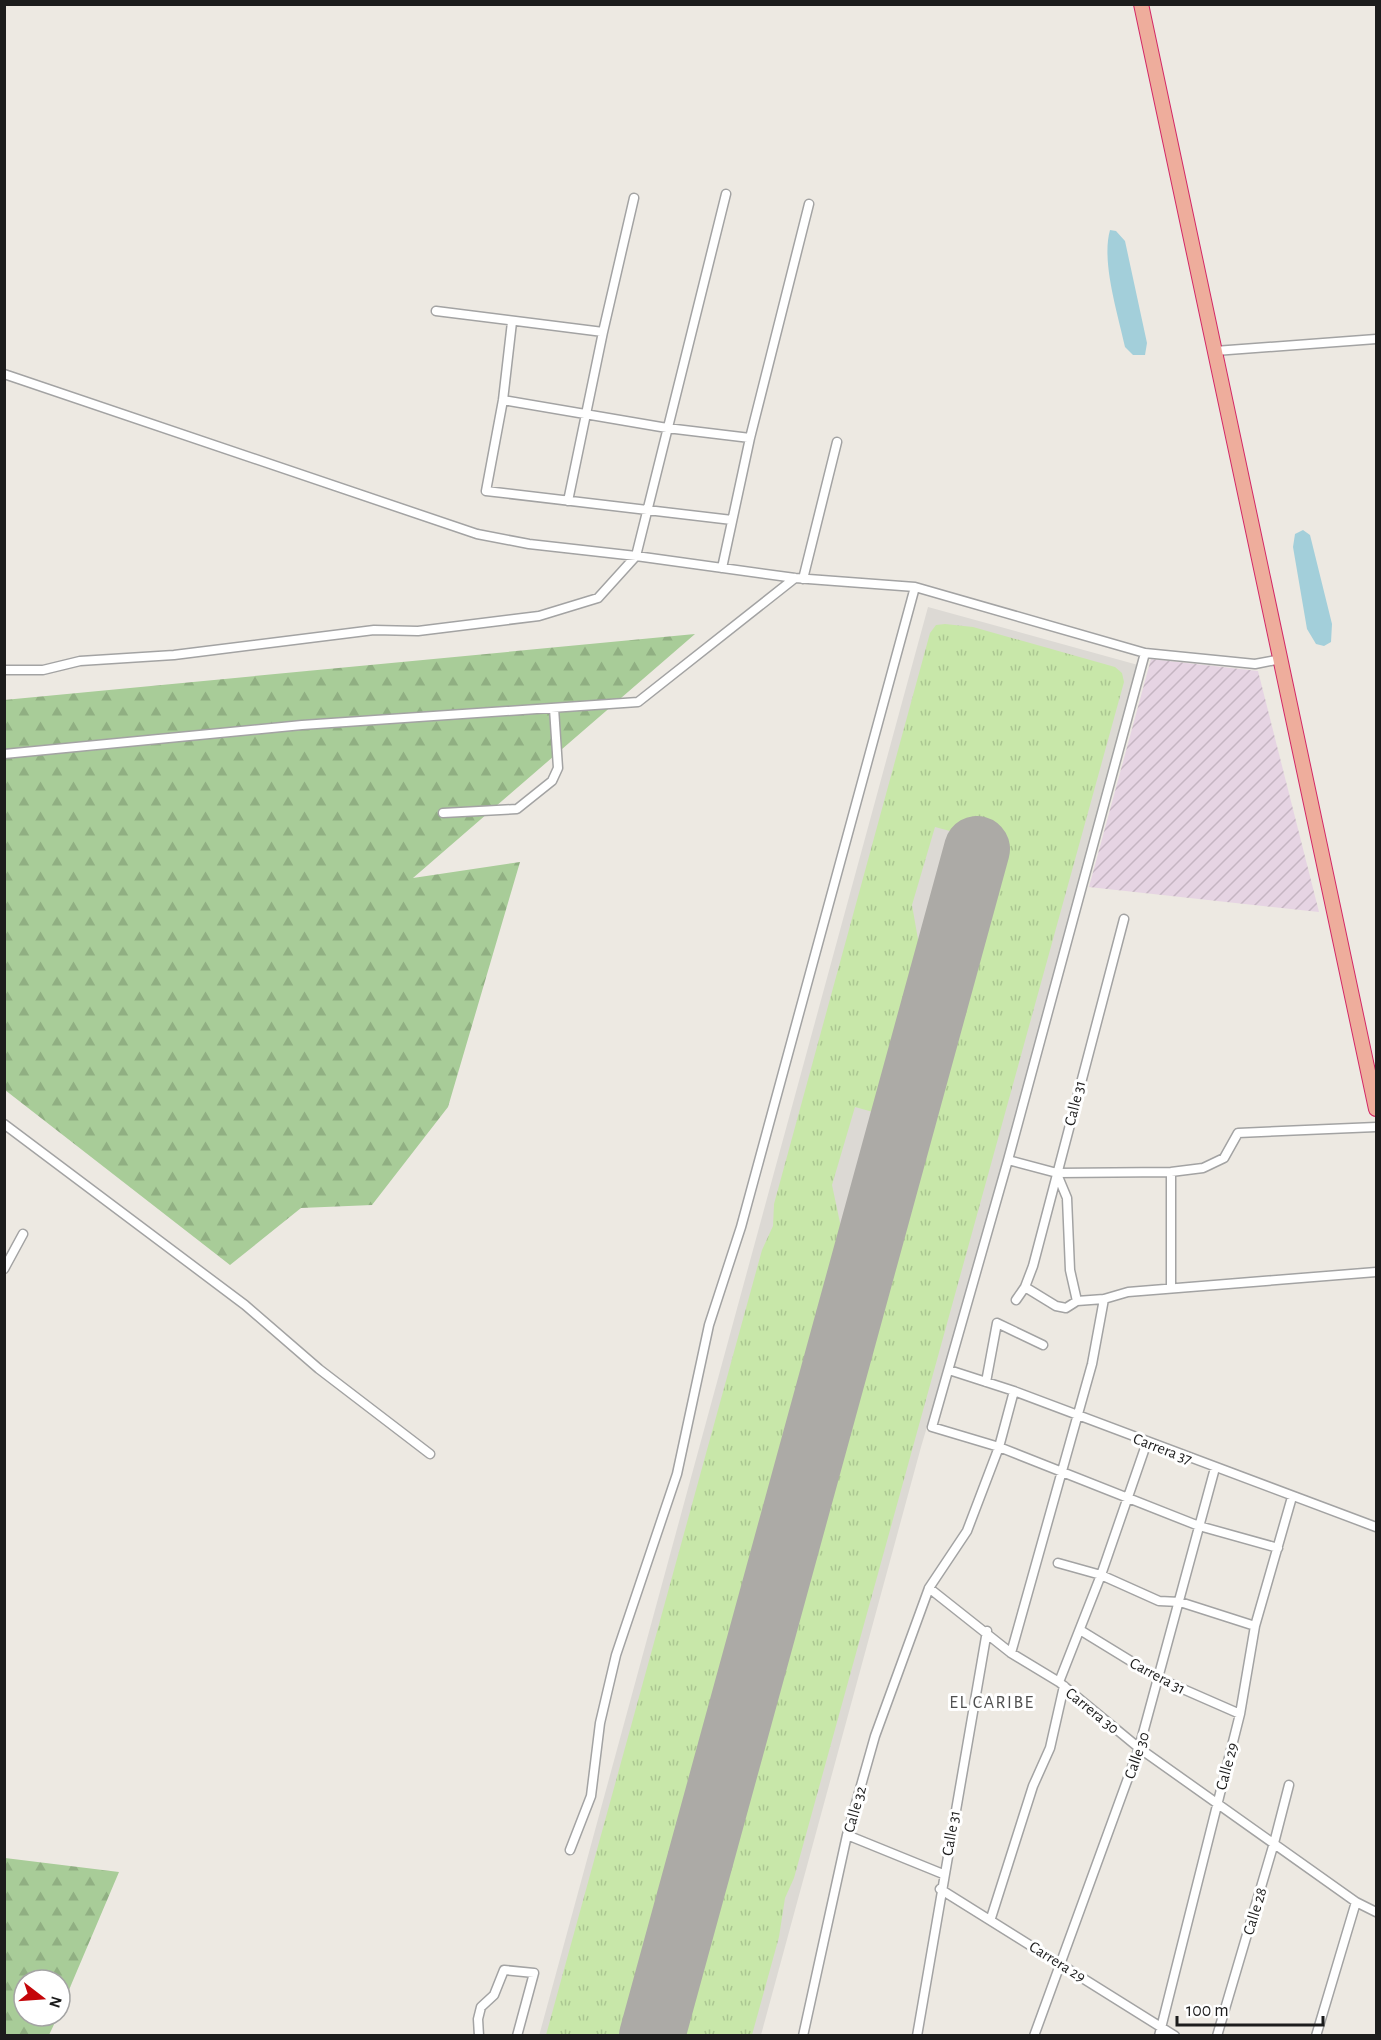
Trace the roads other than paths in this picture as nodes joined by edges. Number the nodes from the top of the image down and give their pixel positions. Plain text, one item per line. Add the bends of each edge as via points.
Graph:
1 (1141, 4) edge
2 (726, 194) dead end
3 (634, 198) dead end
4 (809, 204) dead end
5 (436, 311) dead end
6 (512, 322) junction
7 (603, 332) junction
8 (1377, 339) edge
9 (1215, 351) junction
10 (4, 374) edge
11 (503, 400) junction
12 (586, 415) junction
13 (667, 428) junction
14 (750, 438) junction
15 (837, 442) dead end
16 (568, 501) junction
17 (647, 511) junction
18 (732, 520) junction
19 (636, 556) junction
20 (722, 568) junction
21 (799, 579) junction
22 (915, 587) junction
23 (1145, 653) junction
24 (1281, 659) junction
25 (4, 670) edge
26 (554, 708) junction
27 (4, 754) edge
28 (443, 813) dead end
29 (1124, 919) dead end
30 (1376, 1108) edge
31 (4, 1124) edge
32 (1377, 1127) edge
33 (1008, 1160) junction
34 (1171, 1172) junction
35 (1057, 1173) junction
36 (23, 1234) dead end
37 (4, 1269) edge
38 (1377, 1272) edge
39 (1025, 1287) junction
40 (1171, 1288) junction
41 (1104, 1299) junction
42 (1016, 1300) dead end
43 (1077, 1301) junction
44 (1043, 1345) dead end
45 (948, 1370) junction
46 (986, 1382) junction
47 (1014, 1391) junction
48 (1077, 1416) junction
49 (1148, 1442) junction
50 (999, 1447) junction
51 (430, 1454) dead end
52 (1215, 1468) junction
53 (1062, 1471) junction
54 (1292, 1497) junction
55 (1129, 1498) junction
56 (1199, 1526) junction
57 (1377, 1527) edge
58 (1278, 1548) junction
59 (1058, 1563) dead end
60 (1101, 1575) junction
61 (929, 1588) junction
62 (1180, 1602) junction
63 (1255, 1626) junction
64 (1080, 1630) junction
65 (987, 1631) junction
66 (1011, 1653) junction
67 (1160, 1679) junction
68 (1061, 1684) junction
69 (1240, 1714) junction
70 (1140, 1748) junction
71 (1289, 1785) dead end
72 (1216, 1801) junction
73 (847, 1835) junction
74 (1274, 1843) junction
75 (570, 1850) dead end
76 (943, 1874) junction
77 (940, 1888) junction
78 (1356, 1902) junction
79 (1377, 1912) edge
80 (991, 1918) junction
81 (1059, 1961) junction
82 (1161, 2026) junction
83 (479, 2036) edge
84 (517, 2036) edge
85 (803, 2036) edge
86 (917, 2036) edge
87 (1034, 2036) edge
88 (1159, 2036) edge
89 (1175, 2036) edge
90 (1217, 2036) edge
91 (1316, 2036) edge

1 - 9 highway
2 - 13 street
3 - 7 street
4 - 14 street
5 - 6 street
6 - 7 street
6 - 11 street
7 - 12 street
8 - 9 street
9 - 24 highway
10 - 19 street via 477,534
11 - 12 street
11 - 16 street via 486,491
12 - 13 street
12 - 16 street
13 - 14 street
13 - 17 street
14 - 18 street
15 - 21 street
16 - 17 street
17 - 18 street
17 - 19 street
18 - 20 street
19 - 20 street
19 - 25 street via 598,598 539,616 418,631 374,630 174,655 80,661 43,670
20 - 21 street
21 - 22 street
21 - 26 street via 638,702
22 - 23 street
22 - 75 street via 741,1227 710,1325 677,1474 616,1655 600,1723 591,1796
23 - 24 street via 1255,664
23 - 33 street
24 - 30 highway
26 - 27 street via 302,725
26 - 28 street via 558,768 552,781 517,809
29 - 35 street, Calle 31
31 - 51 street via 244,1305 319,1369
32 - 34 street via 1238,1133 1224,1158 1203,1168
33 - 35 street
33 - 45 street
34 - 35 street
34 - 40 street
35 - 39 street, Calle 31
35 - 43 street via 1067,1198 1070,1270
36 - 37 street
38 - 40 street
39 - 42 street, Calle 31
39 - 43 street via 1056,1306 1066,1308
40 - 41 street via 1128,1292
41 - 43 street
41 - 48 street
44 - 46 street via 997,1323
45 - 46 street, Carrera 37
45 - 50 street via 932,1427
46 - 47 street, Carrera 37
47 - 48 street, Carrera 37
47 - 50 street, Calle 32
48 - 49 street, Carrera 37
48 - 53 street
49 - 52 street, Carrera 37
49 - 55 street
50 - 53 street
50 - 61 street, Calle 32 via 967,1531
52 - 54 street, Carrera 37
52 - 56 street, Calle 30
53 - 55 street
53 - 66 street
54 - 57 street, Carrera 37
54 - 58 street, Calle 29
55 - 56 street
55 - 60 street
56 - 58 street
56 - 62 street, Calle 30
58 - 63 street, Calle 29
59 - 60 street
60 - 62 street via 1159,1601
60 - 64 street
61 - 65 street, Carrera 30
61 - 73 street, Calle 32 via 875,1736
62 - 63 street
62 - 67 street, Calle 30
63 - 69 street, Calle 29
64 - 67 street, Carrera 31
64 - 68 street
65 - 66 street, Carrera 30
65 - 76 street, Calle 31
66 - 68 street, Carrera 30
67 - 69 street, Carrera 31
67 - 70 street, Calle 30
68 - 70 street, Carrera 30
68 - 80 street via 1050,1748 1033,1786
69 - 72 street, Calle 29
70 - 72 street, Carrera 30
70 - 81 street, Calle 30
71 - 74 street, Calle 28
72 - 74 street, Carrera 30
72 - 82 street, Calle 29
73 - 76 street
73 - 85 street, Calle 32
74 - 78 street, Carrera 30
74 - 90 street, Calle 28
76 - 77 street, Calle 31
77 - 80 street, Carrera 29
77 - 86 street, Calle 31
78 - 79 street, Carrera 30
78 - 91 street
80 - 81 street, Carrera 29
81 - 82 street, Carrera 29
81 - 87 street, Calle 30
82 - 88 street, Calle 29
82 - 89 street, Carrera 29
83 - 84 street via 481,2007 494,1995 504,1970 534,1973

